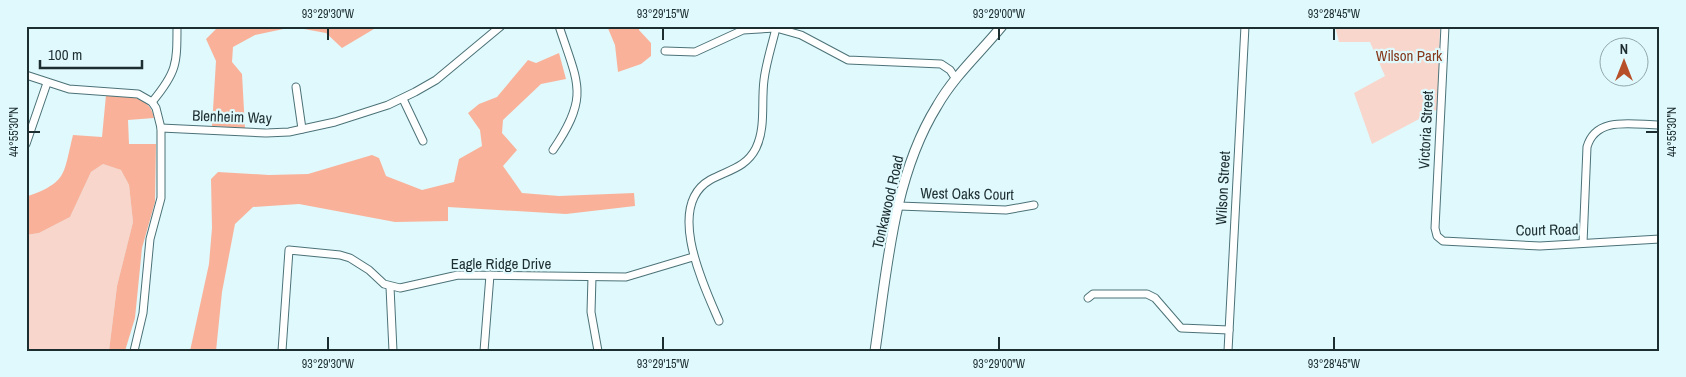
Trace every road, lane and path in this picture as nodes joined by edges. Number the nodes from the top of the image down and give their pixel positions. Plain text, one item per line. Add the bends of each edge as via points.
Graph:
1 (177, 26) edge
2 (501, 26) edge
3 (560, 26) edge
4 (1002, 26) edge
5 (1245, 26) edge
6 (1445, 26) edge
7 (776, 28) junction
8 (665, 51) dead end
9 (26, 75) edge
10 (956, 79) junction
11 (47, 83) junction
12 (296, 86) dead end
13 (403, 99) junction
14 (152, 102) junction
15 (1660, 125) edge
16 (161, 128) junction
17 (302, 129) junction
18 (423, 141) dead end
19 (26, 144) edge
20 (553, 150) dead end
21 (1034, 205) dead end
22 (899, 206) junction
23 (1437, 236) joint
24 (1660, 239) edge
25 (1583, 244) junction
26 (693, 257) junction
27 (490, 275) junction
28 (592, 278) junction
29 (390, 287) junction
30 (1088, 298) dead end
31 (719, 320) dead end
32 (1229, 330) junction
33 (134, 351) edge
34 (282, 351) edge
35 (393, 351) edge
36 (484, 351) edge
37 (598, 351) edge
38 (875, 351) edge
39 (1228, 351) edge

1 - 14 street via 174,70
2 - 13 street, Blenheim Way via 436,80
3 - 20 street via 578,97 573,118
4 - 10 street, Tonkawood Road
5 - 32 street, Wilson Street
6 - 23 street, Victoria Street
7 - 8 street via 744,30 695,52
7 - 10 street via 801,35 848,60 940,64
7 - 26 street via 764,78 760,137 750,158 741,166 712,180 697,192 691,209
9 - 11 street
10 - 22 street, Tonkawood Road via 923,130 911,159
11 - 14 street via 69,89 138,94
11 - 19 street
12 - 17 street
13 - 17 street, Blenheim Way via 335,122
13 - 18 street
14 - 16 street via 160,116
15 - 25 street via 1609,125 1601,127 1589,138
16 - 17 street, Blenheim Way via 266,133
16 - 33 street via 161,198 150,239 144,314
21 - 22 street, West Oaks Court via 1006,210
22 - 38 street, Tonkawood Road
23 - 25 street, Court Road via 1443,241 1540,246
24 - 25 street, Court Road
26 - 28 street, Eagle Ridge Drive via 626,277
26 - 31 street
27 - 28 street, Eagle Ridge Drive
27 - 29 street, Eagle Ridge Drive via 458,275 408,287
27 - 36 street
28 - 37 street via 591,312
29 - 34 street via 350,258 289,250
29 - 35 street
30 - 32 street via 1093,294 1147,294 1155,298 1182,328
32 - 39 street, Wilson Street

